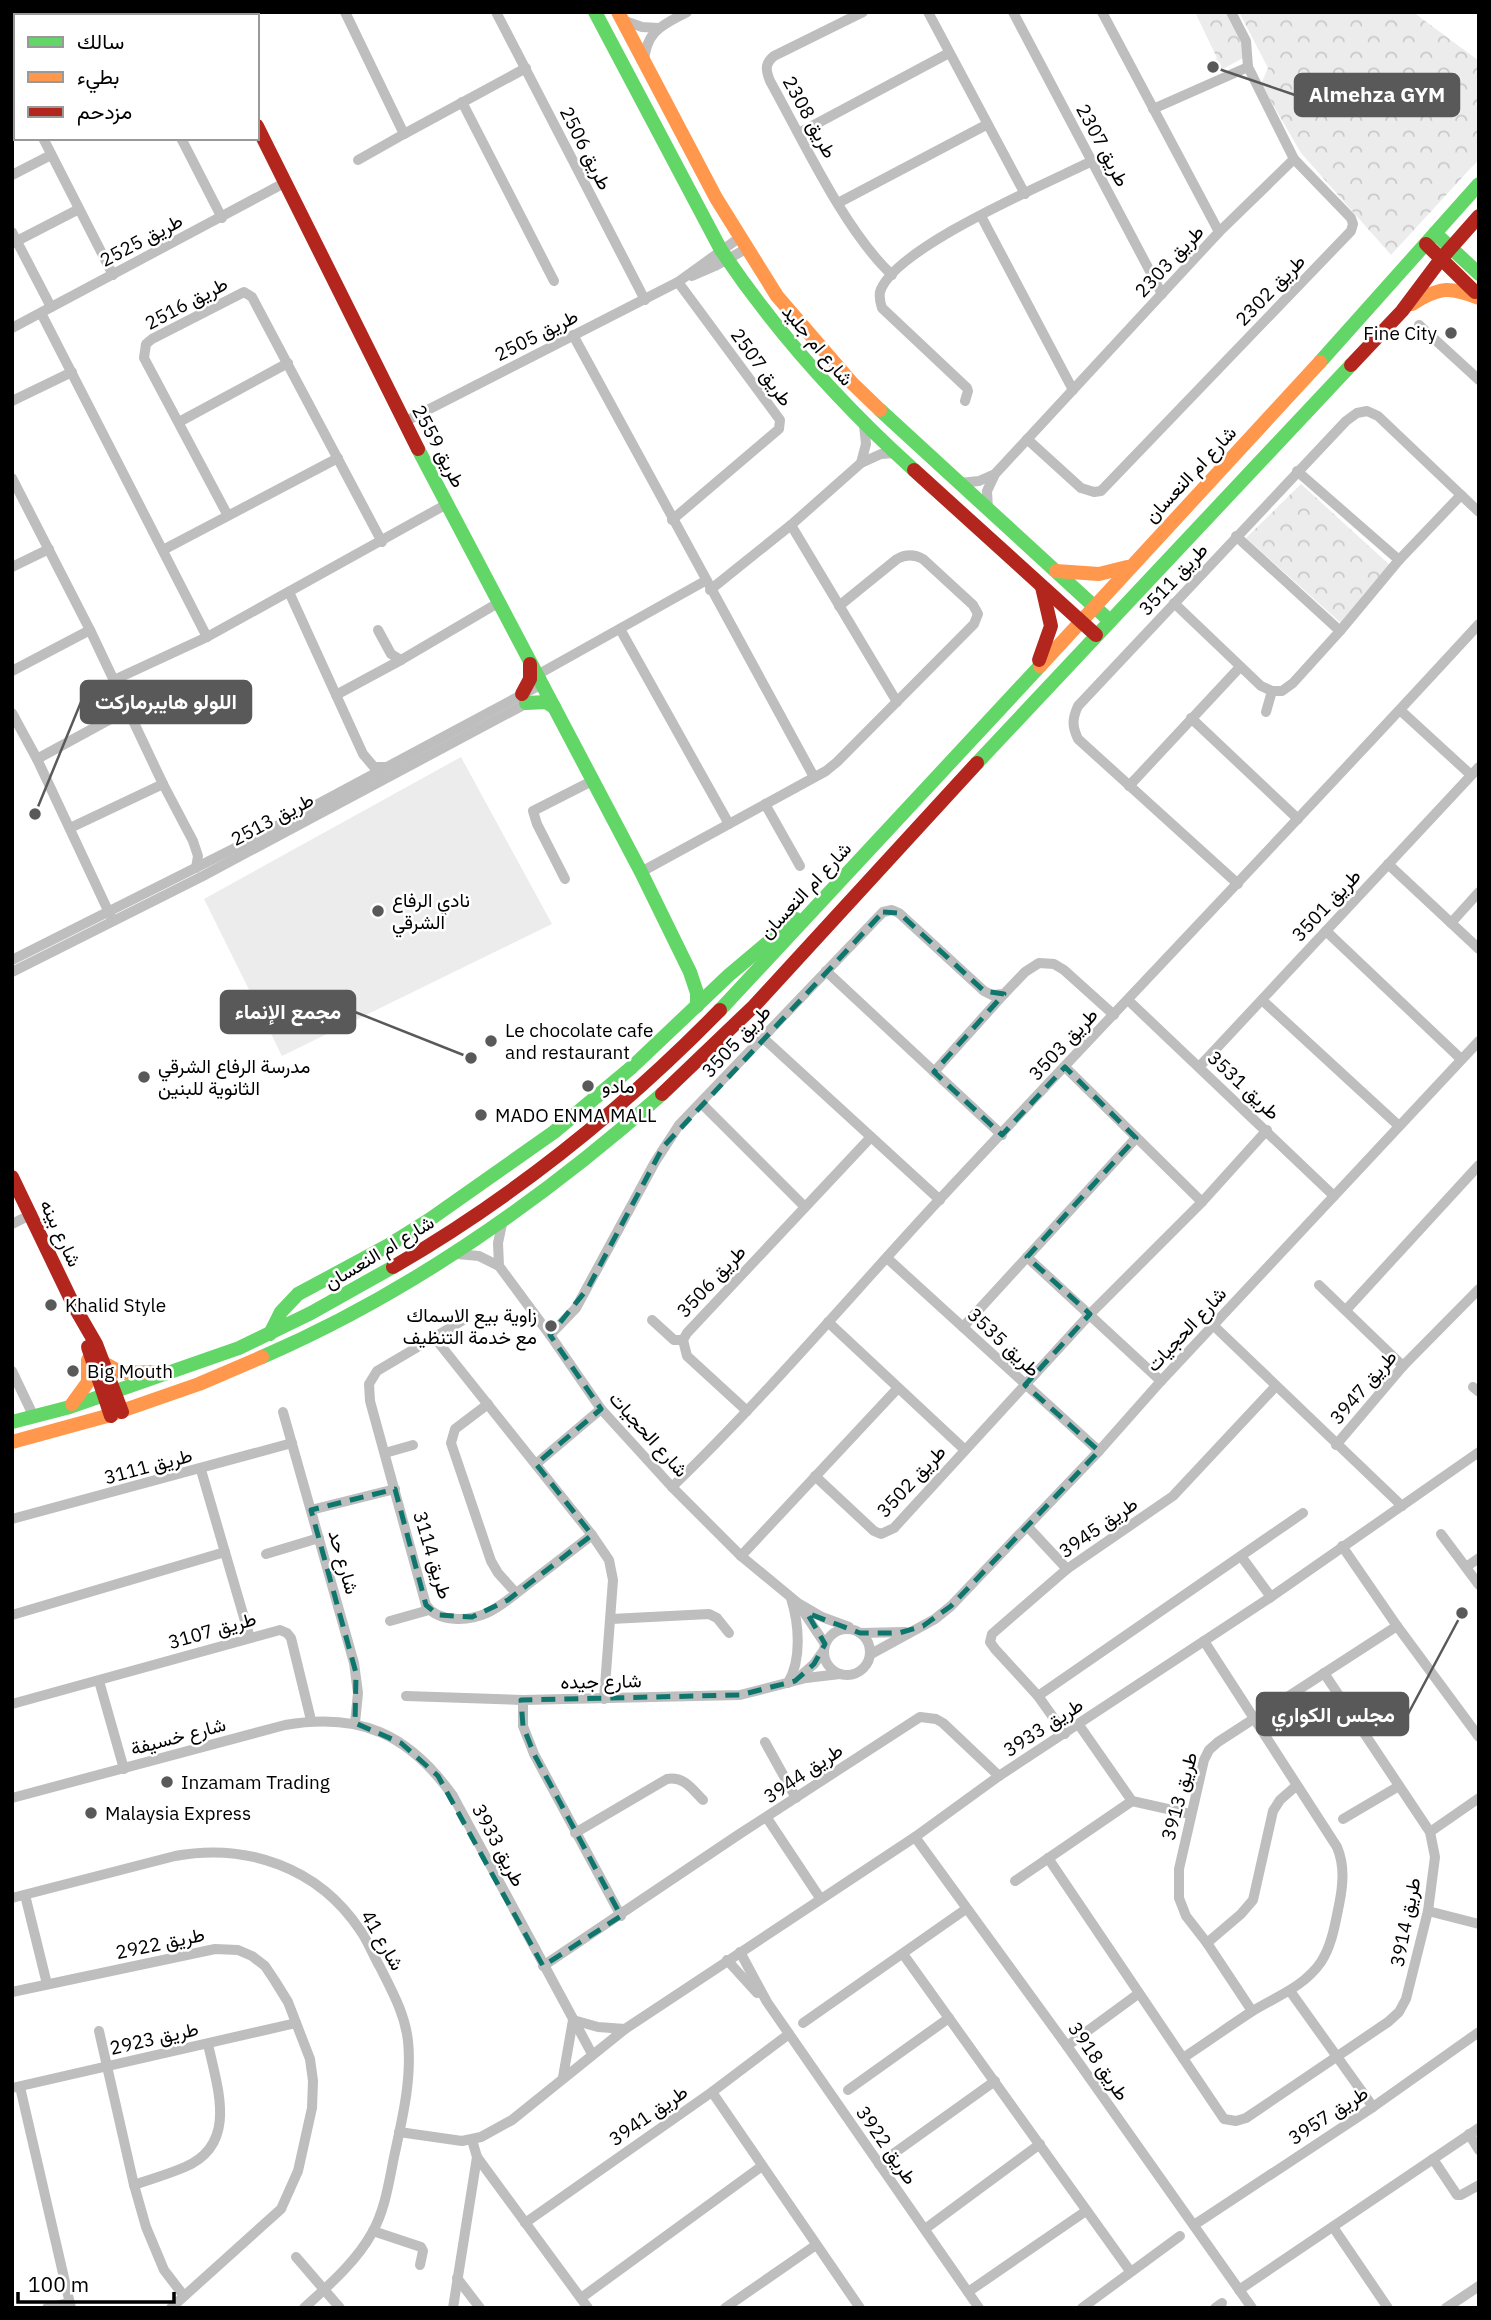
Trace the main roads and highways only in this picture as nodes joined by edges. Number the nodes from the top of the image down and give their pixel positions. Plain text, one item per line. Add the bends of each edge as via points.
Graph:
1 (595, 12) edge
2 (620, 16) edge
3 (259, 130) edge
4 (1479, 184) edge
5 (1479, 216) edge
6 (1431, 239) junction
7 (1446, 253) junction
8 (1479, 274) edge
9 (1479, 297) edge
10 (1402, 310) junction
11 (1131, 566) junction
12 (1056, 570) junction
13 (1042, 587) junction
14 (1094, 606) junction
15 (1081, 621) junction
16 (1110, 621) junction
17 (1096, 635) junction
18 (529, 660) junction
19 (1037, 668) junction
20 (554, 707) junction
21 (820, 902) junction
22 (691, 972) junction
23 (729, 975) junction
24 (697, 1006) junction
25 (12, 1177) edge
26 (74, 1306) junction
27 (270, 1334) junction
28 (88, 1348) junction
29 (104, 1363) junction
30 (171, 1372) junction
31 (109, 1393) junction
32 (70, 1406) junction
33 (116, 1414) junction
34 (12, 1422) edge
35 (12, 1442) edge

1 - 13 main road, شارع ام جليد via 724,255 806,363 864,425
2 - 12 main road, شارع ام جليد via 743,243 777,296 852,383
3 - 18 main road, طريق 2559
4 - 6 main road, شارع ام النعسان
5 - 7 main road, شارع ام النعسان
6 - 7 main road
6 - 11 main road, شارع ام النعسان
7 - 8 main road
7 - 9 main road
7 - 10 main road, شارع ام النعسان
9 - 10 main road via 1441,289
10 - 16 main road, شارع ام النعسان
11 - 12 main road via 1101,575
11 - 14 main road, شارع ام النعسان
12 - 14 main road, شارع ام جليد
13 - 15 main road, شارع ام جليد
13 - 19 main road via 1051,626
14 - 15 main road, شارع ام النعسان
14 - 16 main road, شارع ام جليد
15 - 17 main road, شارع ام جليد
15 - 19 main road, شارع ام النعسان
16 - 17 main road, شارع ام النعسان
17 - 33 main road, شارع ام النعسان via 739,1021 688,1072 553,1186 457,1254 361,1310 245,1366
18 - 20 main road, طريق 2559
18 - 20 main road via 531,675 524,699
19 - 21 main road, شارع ام النعسان
20 - 22 main road, طريق 2559
21 - 23 main road
21 - 27 main road, شارع ام النعسان via 665,1066 540,1171 489,1208 352,1292
22 - 23 main road via 710,981
22 - 24 main road, طريق 2559
23 - 24 main road
24 - 27 main road via 607,1090 462,1199 298,1294 281,1312
25 - 26 main road, شارع بينه
26 - 28 main road, شارع بينه
26 - 29 main road, شارع بينه
27 - 30 main road, شارع ام النعسان
28 - 31 main road, شارع بينه
28 - 32 main road via 88,1382
29 - 30 main road via 122,1373
29 - 31 main road, شارع بينه
30 - 31 main road, شارع ام النعسان
31 - 32 main road, شارع ام النعسان
31 - 33 main road, شارع بينه
32 - 34 main road, شارع ام النعسان
33 - 35 main road, شارع ام النعسان

